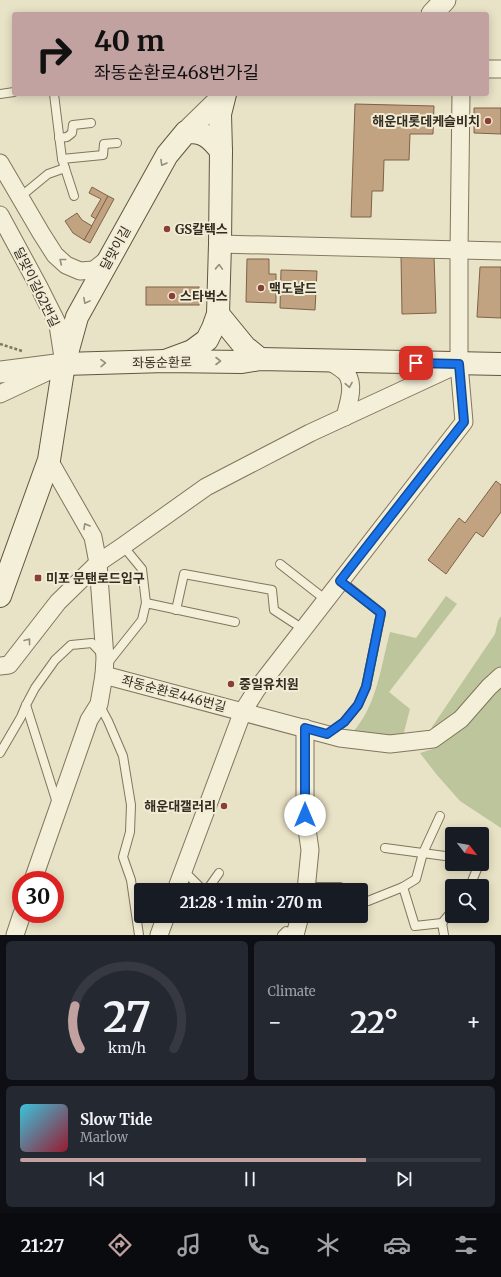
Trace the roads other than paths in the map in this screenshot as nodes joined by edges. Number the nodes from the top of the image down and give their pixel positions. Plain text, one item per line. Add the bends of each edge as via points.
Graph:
1 (446, 0) edge
2 (434, 12) edge
3 (489, 69) edge
4 (501, 69) edge
5 (12, 92) edge
6 (0, 94) edge
7 (54, 96) edge
8 (223, 96) edge
9 (224, 96) edge
10 (461, 96) edge
11 (91, 123) dead end
12 (186, 132) junction
13 (59, 138) junction
14 (117, 143) dead end
15 (221, 151) junction
16 (62, 160) junction
17 (0, 163) edge
18 (65, 168) junction
19 (74, 196) dead end
20 (20, 197) junction
21 (0, 214) edge
22 (220, 244) junction
23 (459, 250) junction
24 (501, 250) edge
25 (109, 258) junction
26 (218, 314) junction
27 (260, 359) junction
28 (165, 361) junction
29 (329, 361) junction
30 (64, 364) junction
31 (459, 364) junction
32 (501, 364) edge
33 (0, 372) edge
34 (0, 394) edge
35 (345, 417) junction
36 (49, 460) junction
37 (123, 546) junction
38 (98, 563) junction
39 (280, 564) dead end
40 (340, 581) junction
41 (0, 596) edge
42 (326, 600) junction
43 (146, 602) junction
44 (176, 610) junction
45 (235, 622) dead end
46 (303, 629) junction
47 (0, 666) edge
48 (105, 667) junction
49 (501, 676) edge
50 (99, 704) junction
51 (26, 705) junction
52 (243, 711) junction
53 (305, 728) junction
54 (327, 734) junction
55 (0, 753) edge
56 (58, 808) junction
57 (440, 816) dead end
58 (385, 848) dead end
59 (423, 853) junction
60 (445, 856) dead end
61 (184, 870) junction
62 (37, 871) edge
63 (219, 873) dead end
64 (179, 883) edge
65 (196, 883) edge
66 (212, 883) edge
67 (307, 883) edge
68 (403, 887) junction
69 (368, 901) edge
70 (445, 919) edge
71 (19, 923) edge
72 (163, 923) edge
73 (297, 923) edge
74 (442, 923) junction
75 (293, 934) edge
76 (14, 935) edge
77 (139, 935) edge
78 (159, 935) edge
79 (444, 935) edge

1 - 2 street
3 - 4 street
5 - 6 lane
7 - 13 lane
8 - 12 street, 달맞이길
9 - 15 main road via 220,114
10 - 23 street
11 - 13 lane via 73,125 72,133
12 - 15 main road via 197,132 208,137
12 -> 25 main road, 달맞이길 via 167,155
13 - 16 lane
14 - 16 lane via 104,144 103,155
15 - 22 main road
16 - 18 lane
17 - 20 street
18 - 19 lane
18 - 20 lane via 48,174
25 -> 20 street via 94,270 80,271 66,265 55,255
21 - 30 street, 달맞이길62번길 via 58,325
22 - 23 street
26 -> 22 main road
23 - 24 street
23 - 31 street
25 -> 30 main road, 달맞이길 via 77,317
26 - 27 main road via 245,347
26 - 28 main road via 207,340 192,351
28 -> 27 main road, 좌동순환로 via 242,362
27 - 29 main road, 좌동순환로
30 -> 28 main road, 좌동순환로
29 - 31 main road, 좌동순환로
29 -> 35 street via 346,374 350,386
30 - 33 street
30 - 34 street
30 - 36 main road
31 - 32 main road, 좌동순환로
31 - 35 street
31 - 40 street via 464,422
35 - 37 street via 206,487
38 -> 36 street, 좌동순환로446번길 via 93,537
36 - 41 main road
37 - 38 street
37 - 43 lane via 142,569
47 -> 38 street via 9,665 58,602
38 - 48 street, 좌동순환로446번길
39 - 42 lane
40 - 42 street
40 - 54 lane via 381,613 366,687 361,699 344,722
42 - 46 street
43 - 44 lane
43 - 48 lane, 좌동순환로446번길 via 142,620
44 - 45 lane
44 - 46 lane via 184,574 272,590 274,610
46 - 52 street
48 - 50 street, 좌동순환로446번길
48 - 51 lane via 92,643 71,645 55,660
48 - 52 street, 좌동순환로446번길
49 - 54 street, 좌동순환로446번길 via 488,687 461,719 433,739 390,744
50 - 56 street, 좌동순환로446번길 via 89,720
50 - 77 lane via 123,756 131,805 130,832 124,856 131,880
51 - 55 lane
51 - 56 lane
52 - 53 street, 좌동순환로446번길
52 - 61 street
53 - 54 street, 좌동순환로446번길
53 - 67 street via 305,815 310,850
56 - 62 street, 좌동순환로446번길
57 - 59 lane
58 - 59 lane
59 - 60 lane
59 - 68 lane via 416,879
61 - 64 street
61 - 65 lane
63 - 66 lane
68 - 69 lane
68 - 74 lane via 415,926
70 - 74 lane
71 - 76 street
72 - 78 street
73 - 75 street
74 - 79 lane

